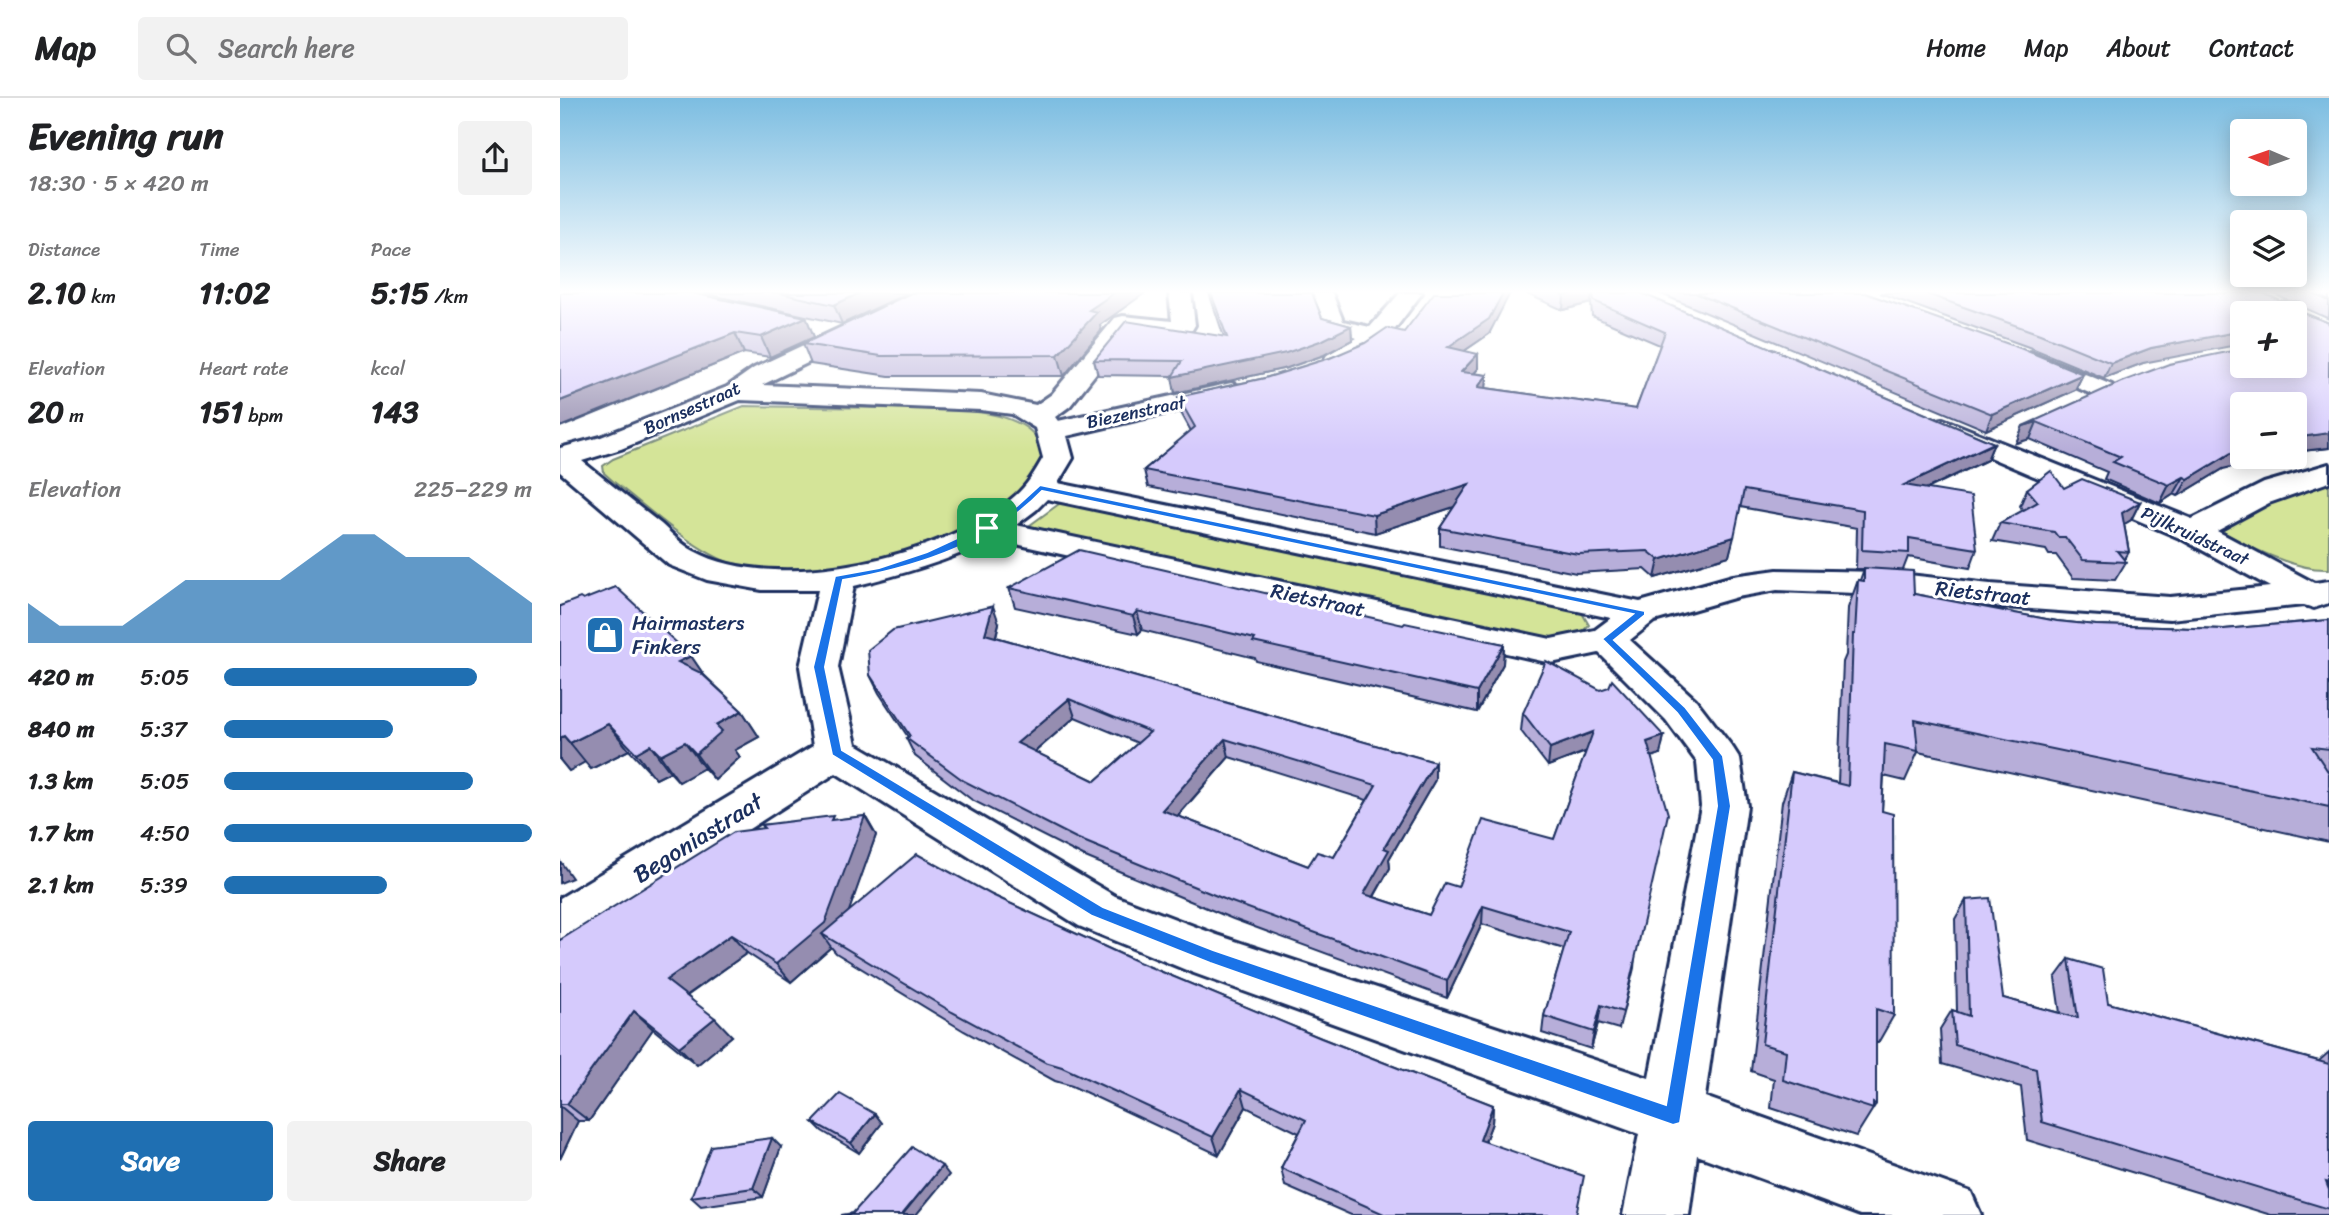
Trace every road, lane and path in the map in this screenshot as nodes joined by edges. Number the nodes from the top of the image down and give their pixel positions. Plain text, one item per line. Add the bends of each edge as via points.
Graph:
1 (825, 345) edge
2 (1104, 345) edge
3 (1365, 345) edge
4 (2011, 352) edge
5 (1310, 370) edge
6 (2128, 381) edge
7 (1253, 386) edge
8 (2103, 390) junction
9 (736, 391) junction
10 (2068, 406) edge
11 (1921, 418) edge
12 (1044, 423) junction
13 (2020, 428) dead end
14 (1984, 444) junction
15 (560, 457) edge
16 (2329, 473) edge
17 (1040, 488) junction
18 (987, 528) junction
19 (2194, 532) junction
20 (838, 578) junction
21 (2323, 597) edge
22 (1624, 626) junction
23 (836, 752) junction
24 (560, 924) edge
25 (1673, 1116) junction
26 (1656, 1215) edge
27 (1948, 1215) edge

1 - 9 street, Bornsestraat via 763,373
2 - 12 street
3 - 5 street
4 - 8 street
6 - 8 street
7 - 12 street, Biezenstraat
8 - 10 street
9 - 12 street via 982,402 1012,406
9 - 15 street, Bornsestraat via 621,439
11 - 14 street, Pijlkruidstraat
12 - 17 street via 1058,458
13 - 14 street
14 - 19 street, Pijlkruidstraat
15 - 20 street via 681,558 703,570 742,578
16 - 19 street via 2285,483 2231,507
17 - 18 street via 1021,508
17 - 22 street, Rietstraat
18 - 20 street via 881,571
18 - 22 street, Rietstraat via 1551,651
19 - 21 street, Pijlkruidstraat
20 - 23 street via 819,667
21 - 22 street, Rietstraat via 2170,608 1882,583 1777,580 1733,587
22 - 25 street via 1718,759 1724,806
23 - 24 street, Begoniastraat
23 - 25 street via 1097,911 1222,960
25 - 26 street
25 - 27 street

